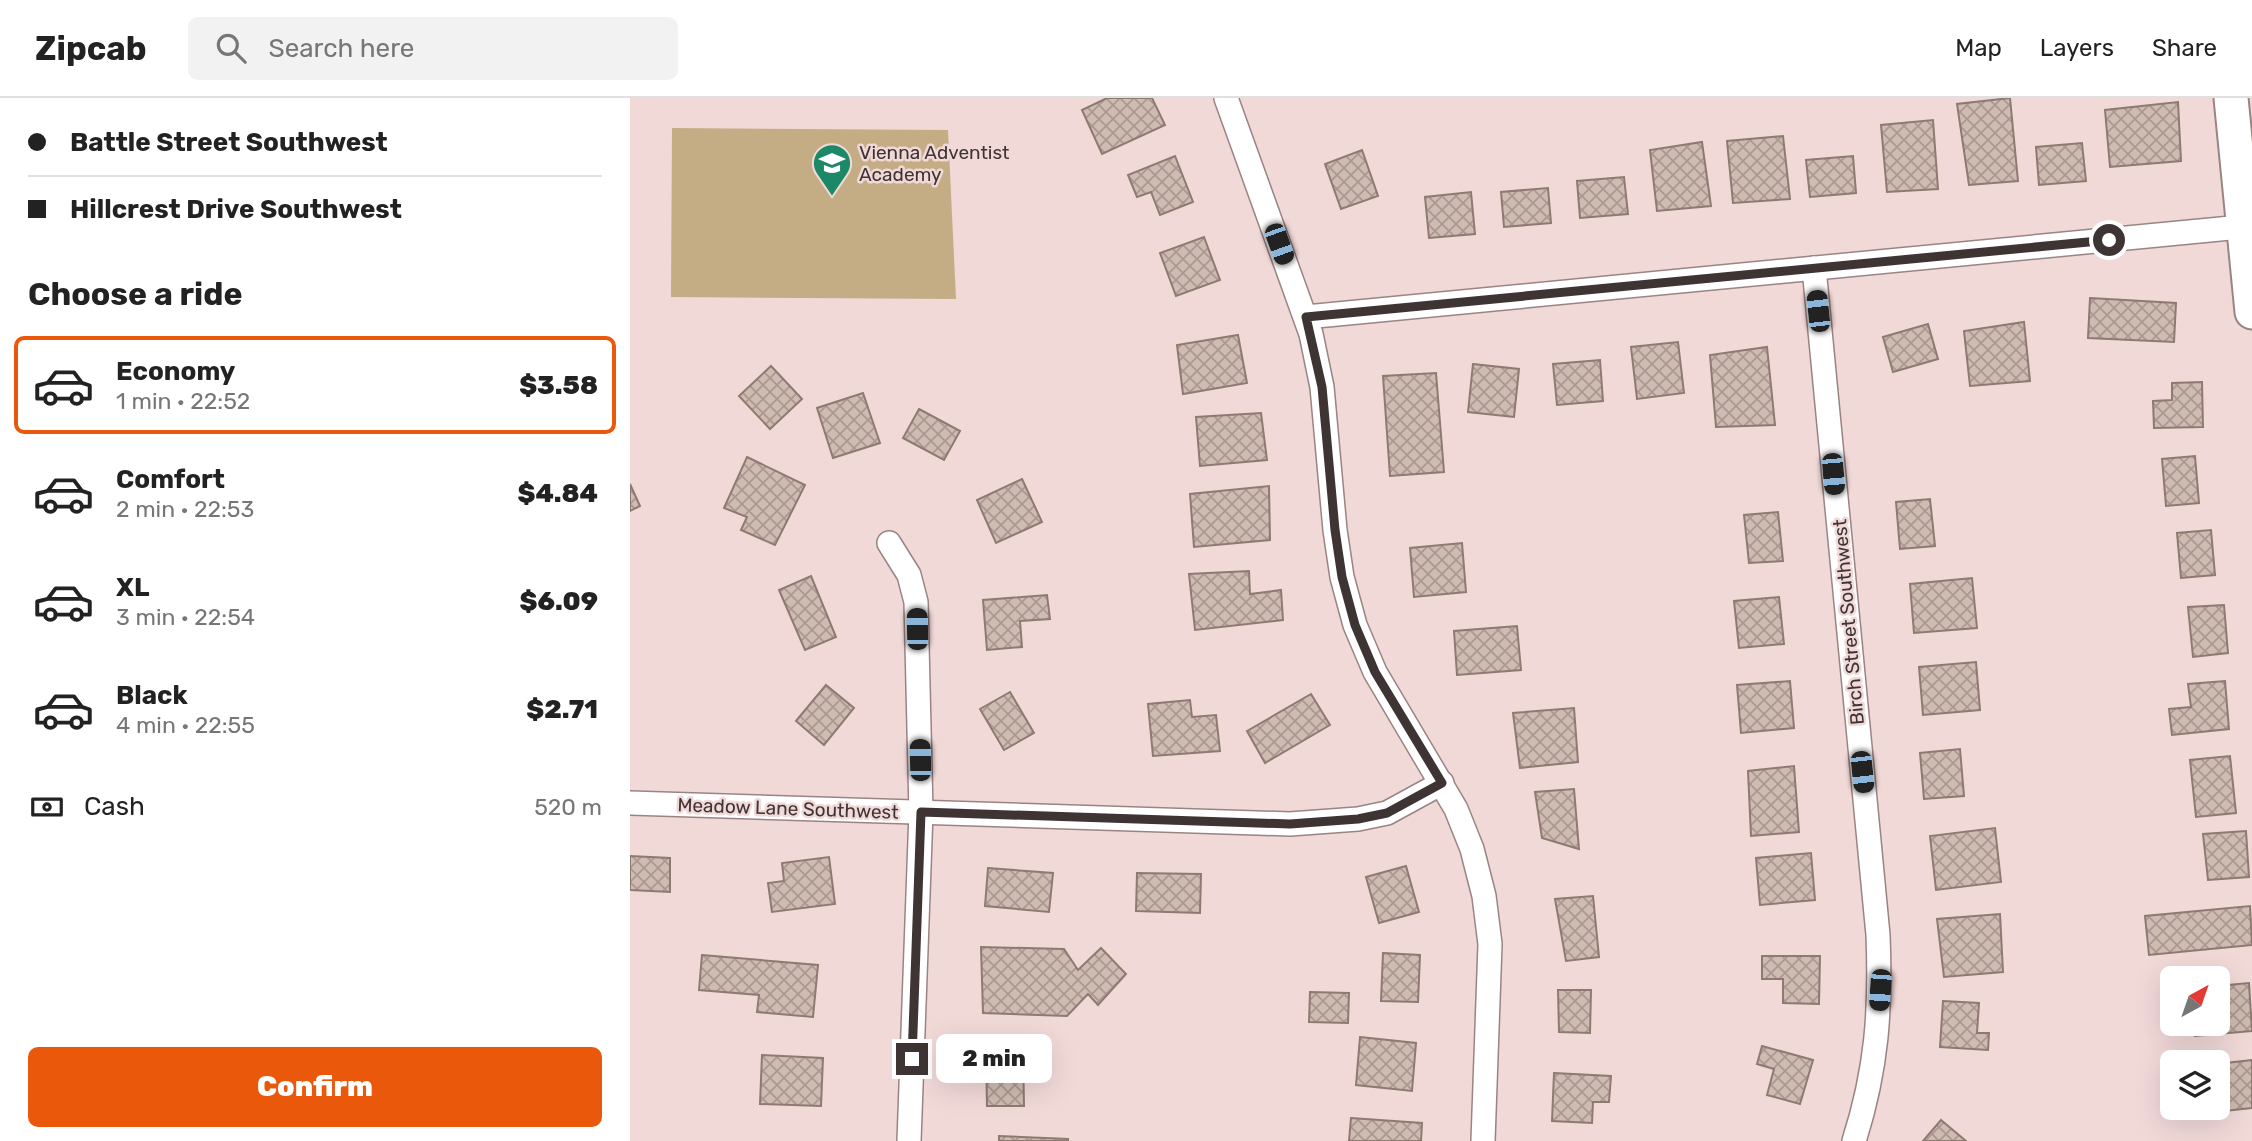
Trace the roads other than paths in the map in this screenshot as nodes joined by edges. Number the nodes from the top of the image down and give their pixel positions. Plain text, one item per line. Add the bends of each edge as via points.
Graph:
1 (1226, 98) edge
2 (2231, 98) edge
3 (2248, 227) edge
4 (1814, 268) junction
5 (2252, 312) edge
6 (1306, 317) junction
7 (889, 543) dead end
8 (1442, 783) junction
9 (630, 803) edge
10 (921, 812) junction
11 (909, 1141) edge
12 (1483, 1141) edge
13 (1854, 1141) edge

1 - 6 street
2 - 3 street
3 - 4 street
3 - 5 street
4 - 6 street
4 - 13 street, Birch Street Southwest via 1879,963 1877,1048
6 - 8 street via 1322,387 1342,577 1355,625 1375,672
7 - 10 street via 909,575 916,602
8 - 10 street, Meadow Lane Southwest via 1387,813 1290,824
8 - 12 street via 1472,849 1485,896 1490,944
9 - 10 street, Meadow Lane Southwest
10 - 11 street

